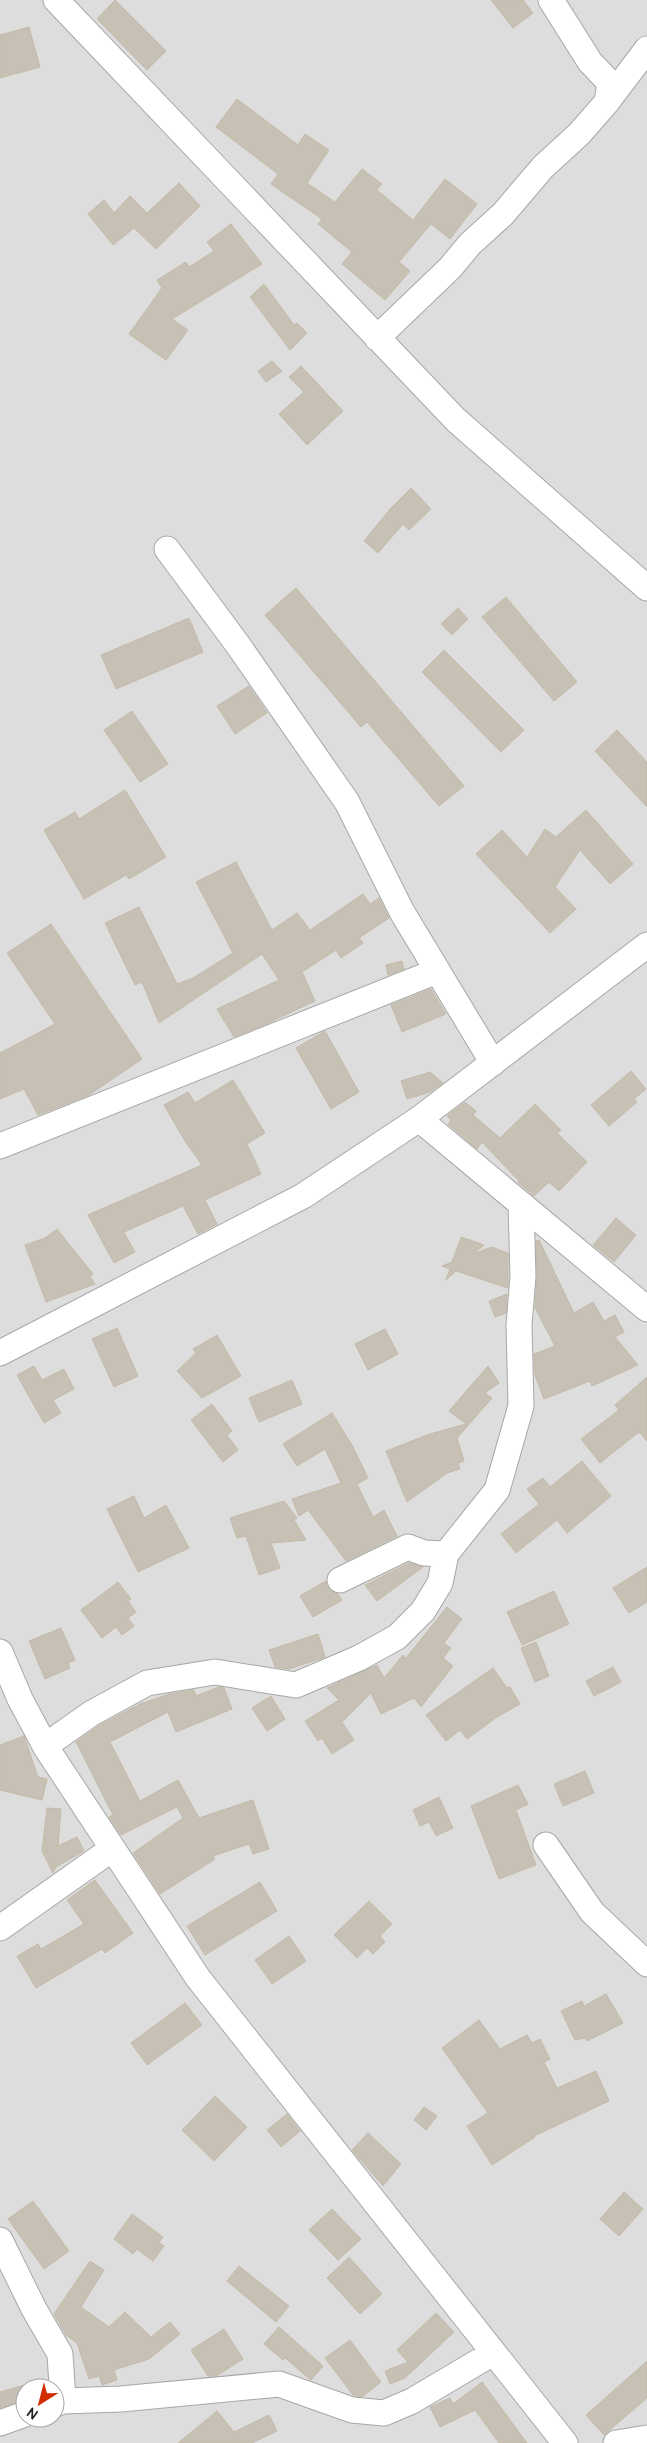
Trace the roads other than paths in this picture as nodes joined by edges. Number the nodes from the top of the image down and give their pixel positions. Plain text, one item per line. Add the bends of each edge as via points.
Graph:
1 (56, 0) edge
2 (551, 0) edge
3 (647, 49) edge
4 (607, 102) junction
5 (377, 338) junction
6 (167, 549) dead end
7 (647, 588) edge
8 (647, 945) edge
9 (438, 971) junction
10 (493, 1063) junction
11 (419, 1119) junction
12 (0, 1146) edge
13 (521, 1204) junction
14 (647, 1309) edge
15 (0, 1353) edge
16 (446, 1554) junction
17 (340, 1580) dead end
18 (0, 1652) edge
19 (45, 1746) junction
20 (546, 1845) dead end
21 (112, 1850) junction
22 (0, 1928) edge
23 (647, 1964) edge
24 (0, 2240) edge
25 (493, 2353) junction
26 (60, 2378) edge
27 (65, 2402) edge
28 (15, 2418) edge
29 (0, 2423) edge
30 (647, 2438) edge
31 (565, 2443) edge
32 (616, 2443) edge

1 - 5 street
2 - 4 street via 590,62 610,83
3 - 4 street
4 - 5 street via 503,214
5 - 7 street via 456,420
6 - 9 street via 238,645 346,802 402,912
8 - 10 street
9 - 10 street
9 - 12 street
10 - 11 street
11 - 13 street
11 - 15 street via 303,1196
13 - 14 street
13 - 16 street via 520,1406 497,1490
16 - 17 street via 408,1547
16 - 19 street via 440,1583 424,1611 397,1637 359,1658 296,1685 215,1672 147,1683 92,1713
18 - 19 street
19 - 21 street
20 - 23 street via 592,1912
21 - 22 street
21 - 25 street via 198,1978
24 - 26 street via 60,2354
25 - 27 street via 412,2402 384,2413 352,2410 279,2384
25 - 31 street
28 - 29 street
30 - 32 street

